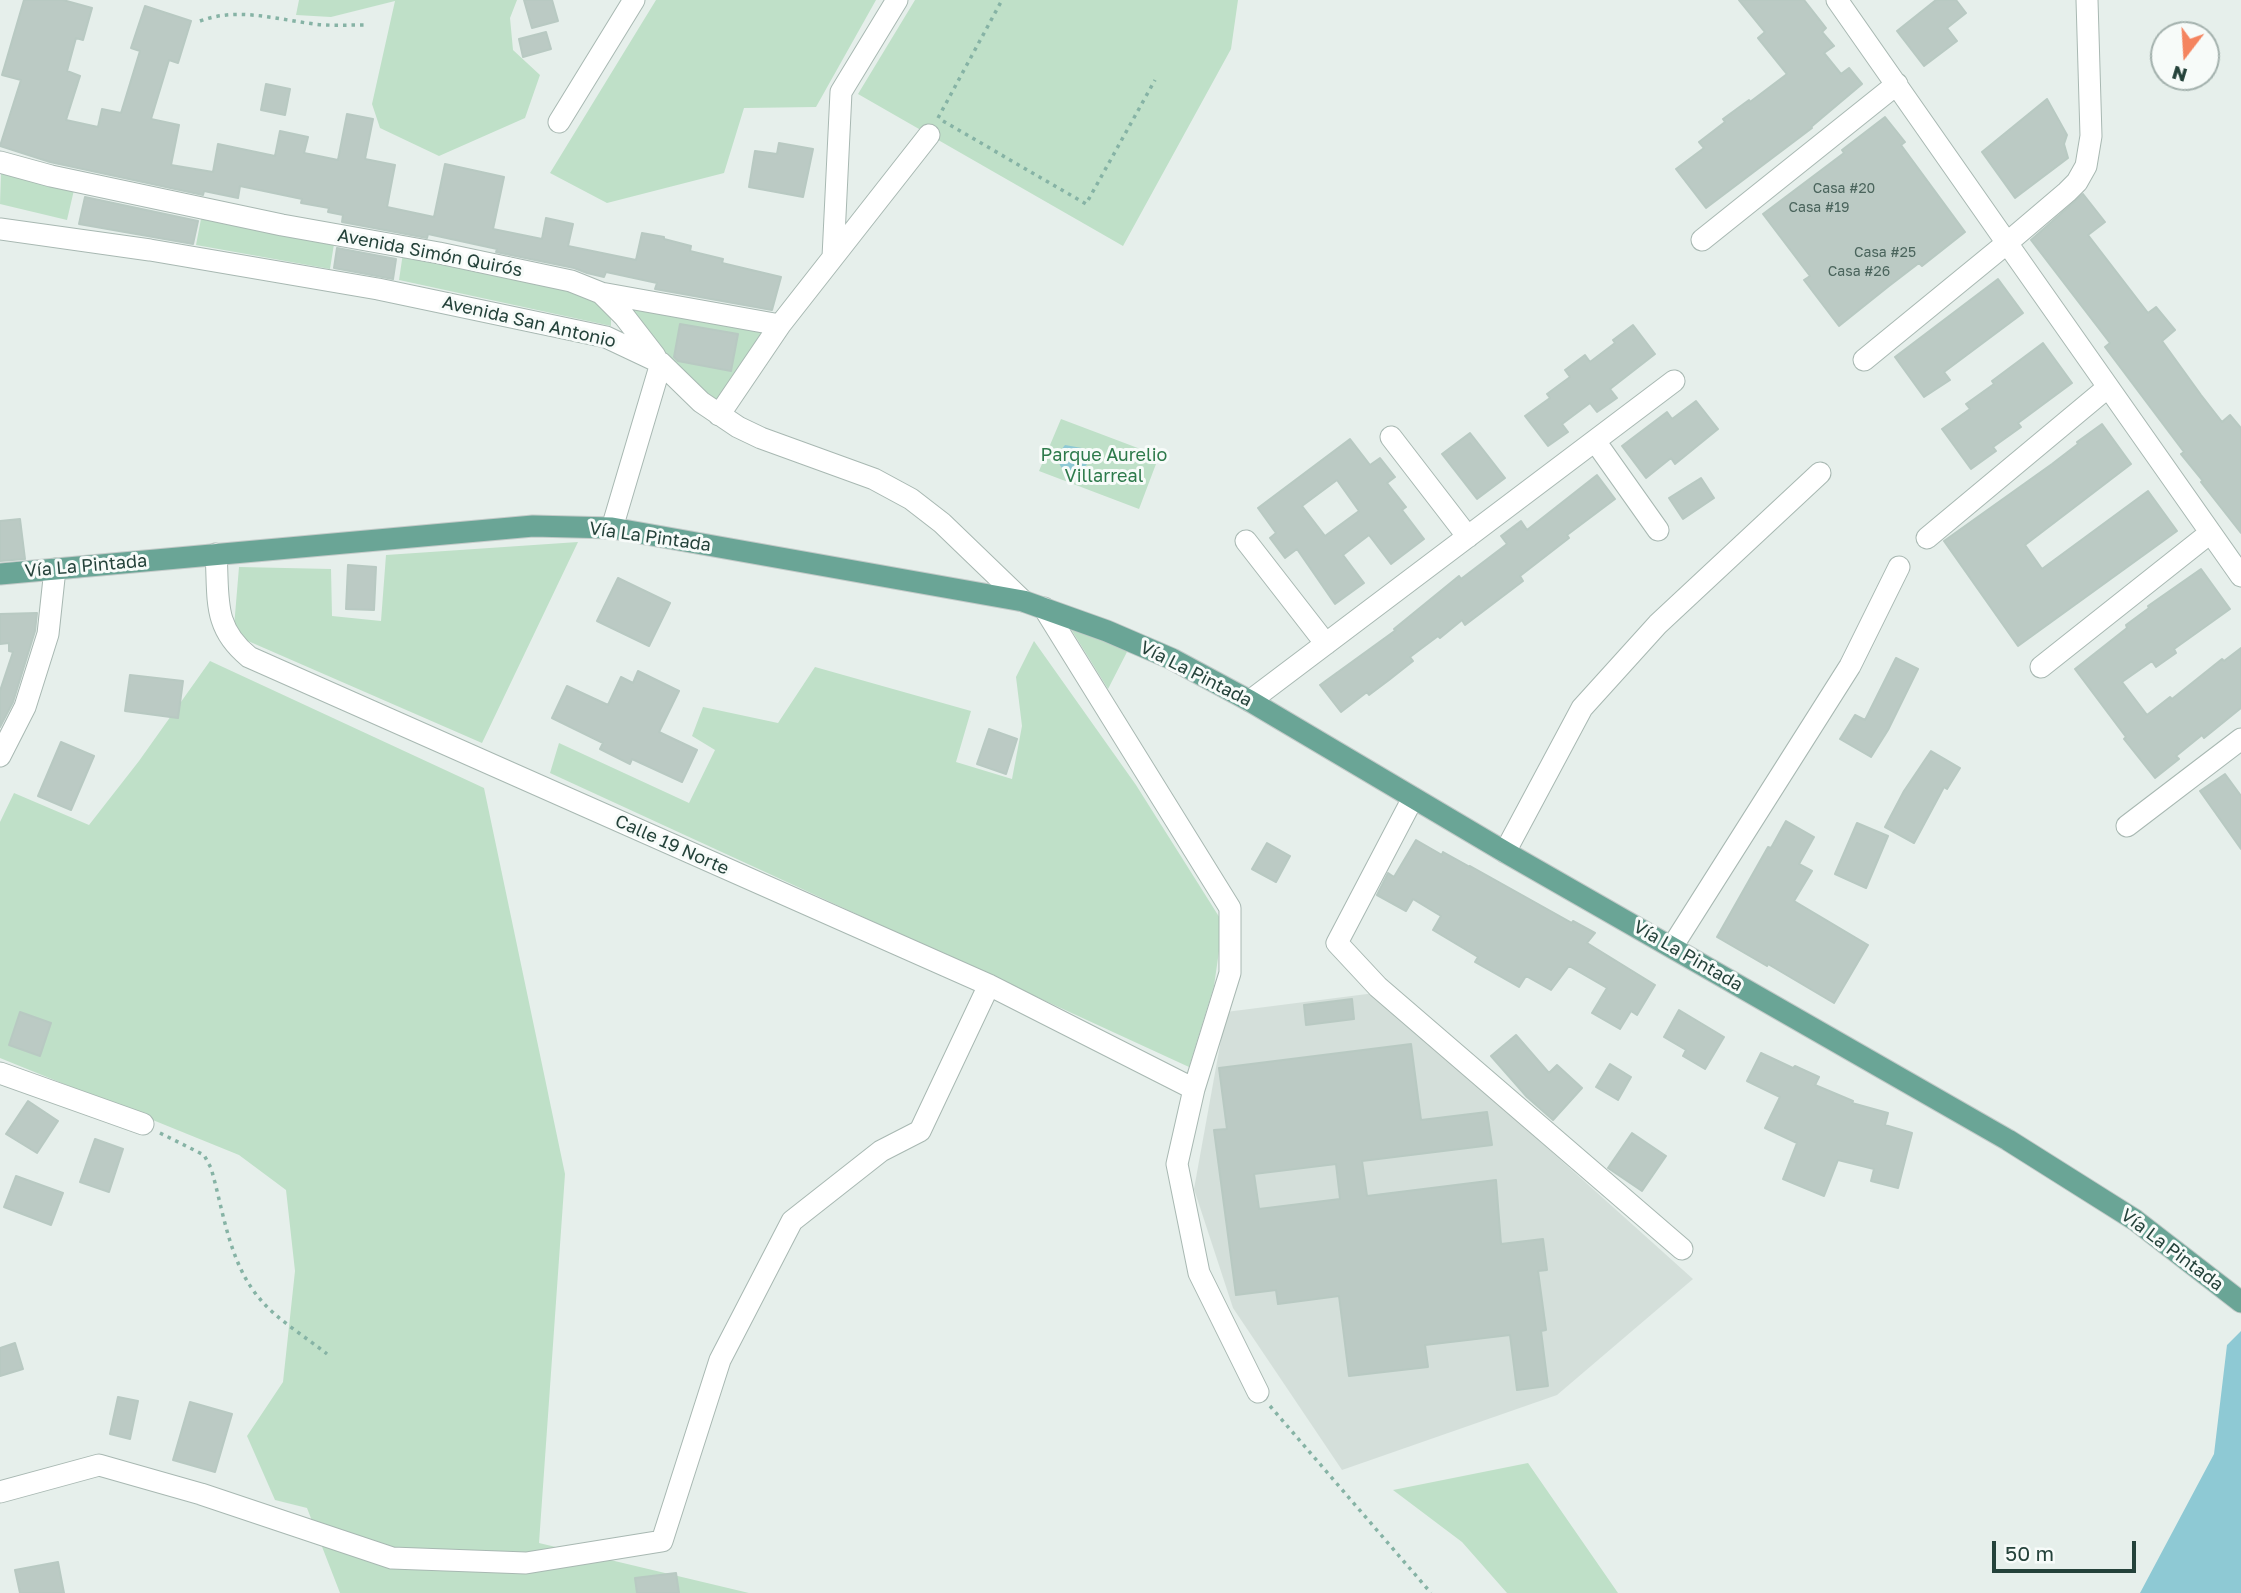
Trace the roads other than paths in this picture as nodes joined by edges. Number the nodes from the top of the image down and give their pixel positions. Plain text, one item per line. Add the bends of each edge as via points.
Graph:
1 (634, 0) edge
2 (897, 0) edge
3 (1837, 0) edge
4 (2087, 0) edge
5 (1897, 84) junction
6 (559, 122) dead end
7 (934, 126) road end
8 (0, 162) edge
9 (0, 229) edge
10 (1702, 240) dead end
11 (2007, 243) junction
12 (833, 257) junction
13 (601, 293) junction
14 (780, 325) junction
15 (1864, 360) dead end
16 (660, 363) junction
17 (1674, 381) dead end
18 (2107, 388) junction
19 (719, 415) junction
20 (1391, 437) dead end
21 (1595, 441) junction
22 (1820, 472) dead end
23 (612, 528) junction
24 (1658, 530) dead end
25 (2210, 533) junction
26 (1468, 537) junction
27 (1927, 538) dead end
28 (1246, 541) dead end
29 (216, 554) junction
30 (1899, 567) dead end
31 (55, 569) junction
32 (0, 574) edge
33 (2241, 576) edge
34 (1023, 601) junction
35 (1044, 608) junction
36 (1326, 644) junction
37 (2041, 667) dead end
38 (1250, 701) junction
39 (2241, 739) edge
40 (0, 756) edge
41 (1413, 798) junction
42 (2127, 827) dead end
43 (1505, 852) junction
44 (1672, 947) junction
45 (989, 985) junction
46 (0, 1073) edge
47 (1194, 1089) junction
48 (143, 1124) road end
49 (1682, 1249) dead end
50 (2241, 1302) edge
51 (1258, 1392) road end
52 (0, 1492) edge

1 - 6 street
2 - 12 street via 841,93
3 - 5 street
4 - 11 street via 2091,136 2086,166 2067,192
5 - 10 street
5 - 11 street
7 - 12 street
8 - 13 street, Avenida Simón Quirós via 282,225 512,267
9 - 16 street, Avenida San Antonio via 378,289 606,337
11 - 15 street
11 - 18 street
12 - 14 street
13 - 14 street
13 - 16 street, Avenida Simón Quirós
14 - 19 street
16 - 19 street, Avenida San Antonio
16 - 23 street
17 - 21 street
18 - 25 street
18 - 27 street
19 - 34 street, Avenida San Antonio via 761,438 874,479 911,499
20 - 26 street
21 - 24 street
21 - 26 street
22 - 43 street via 1658,624 1582,708
23 - 29 main road, Vía La Pintada via 533,526
23 - 34 main road, Vía La Pintada
25 - 33 street
25 - 37 street
26 - 36 street
28 - 36 street
29 - 31 main road, Vía La Pintada
29 - 45 street, Calle 19 Norte via 220,620 249,657
30 - 44 street via 1850,666
31 - 32 main road, Vía La Pintada
31 - 40 street via 48,634 25,707
34 - 35 main road, Vía La Pintada
35 - 38 main road, Vía La Pintada via 1172,659
35 - 47 street via 1230,908 1230,973
36 - 38 street
38 - 41 main road, Vía La Pintada
39 - 42 street
41 - 43 main road, Vía La Pintada
41 - 49 street via 1336,943 1378,987
43 - 44 main road, Vía La Pintada
44 - 50 main road, Vía La Pintada via 2019,1147 2135,1220
45 - 47 street, Calle 19 Norte
45 - 52 street via 920,1131 881,1151 793,1221 720,1360 662,1541 526,1563 392,1558 99,1465
46 - 48 street
47 - 51 street via 1177,1164 1199,1273

